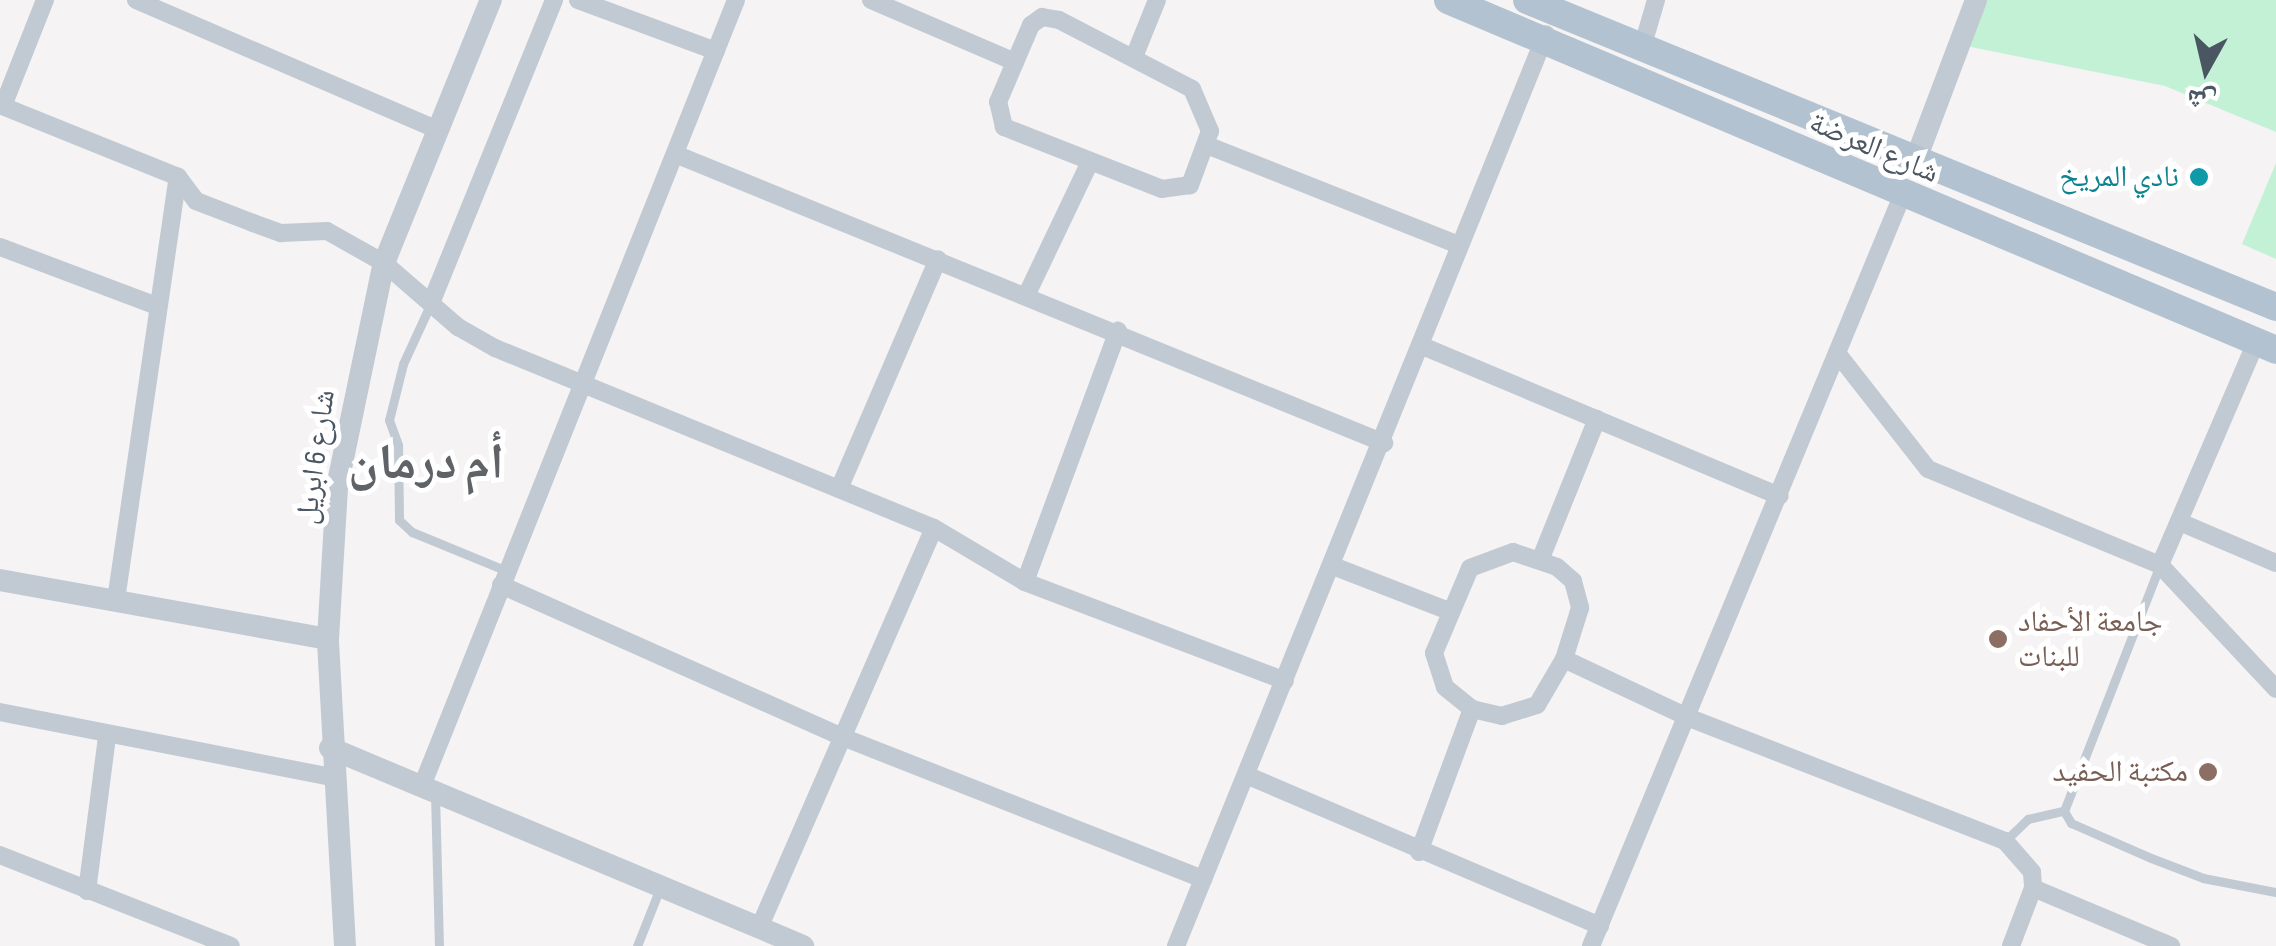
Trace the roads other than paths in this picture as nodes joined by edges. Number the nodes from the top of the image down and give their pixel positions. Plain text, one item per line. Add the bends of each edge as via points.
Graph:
1 (45, 0) edge
2 (136, 0) edge
3 (491, 0) edge
4 (554, 0) edge
5 (578, 0) edge
6 (736, 0) edge
7 (871, 0) edge
8 (1157, 0) edge
9 (1448, 0) edge
10 (1527, 0) edge
11 (1656, 0) edge
12 (1974, 0) edge
13 (1555, 12) junction
14 (1544, 40) junction
15 (1642, 48) junction
16 (716, 52) junction
17 (1134, 56) junction
18 (1016, 62) junction
19 (1, 105) edge
20 (436, 129) junction
21 (1209, 146) junction
22 (674, 154) junction
23 (1916, 159) junction
24 (1090, 162) junction
25 (178, 178) junction
26 (1902, 196) junction
27 (1459, 245) junction
28 (0, 248) edge
29 (938, 259) junction
30 (384, 263) junction
31 (1027, 294) junction
32 (431, 303) junction
33 (156, 306) junction
34 (2276, 307) edge
35 (1118, 330) junction
36 (1420, 345) junction
37 (2266, 346) edge
38 (1837, 353) junction
39 (581, 384) junction
40 (1597, 420) junction
41 (1384, 444) junction
42 (839, 489) junction
43 (1780, 496) junction
44 (2182, 522) junction
45 (934, 528) junction
46 (1542, 558) junction
47 (2276, 562) edge
48 (2160, 565) junction
49 (1333, 566) junction
50 (504, 578) junction
51 (0, 580) edge
52 (1025, 582) junction
53 (116, 600) junction
54 (1449, 611) junction
55 (328, 639) junction
56 (1564, 659) junction
57 (1285, 681) junction
58 (2276, 689) edge
59 (1472, 709) junction
60 (0, 712) edge
61 (1687, 717) junction
62 (107, 736) junction
63 (846, 738) junction
64 (330, 748) junction
65 (1246, 774) junction
66 (335, 778) junction
67 (429, 789) junction
68 (2064, 811) junction
69 (2005, 841) junction
70 (1418, 852) junction
71 (0, 855) edge
72 (1203, 879) junction
73 (661, 885) junction
74 (2034, 888) junction
75 (87, 891) junction
76 (2276, 892) edge
77 (760, 926) junction
78 (1600, 926) junction
79 (789, 943) edge
80 (230, 946) edge
81 (344, 946) edge
82 (439, 946) edge
83 (638, 946) edge
84 (1176, 946) edge
85 (1592, 946) edge
86 (2011, 946) edge
87 (2171, 946) edge

1 - 19 street
2 - 20 street
3 - 20 street, شارع 6 ابريل
4 - 32 street
5 - 16 street
6 - 16 street
7 - 18 street
8 - 17 street
9 - 14 main road, شارع العرضة
10 - 13 main road, شارع العرضة
11 - 15 street
12 - 23 street
13 - 14 street
13 - 15 main road, شارع العرضة
14 - 26 main road, شارع العرضة
14 - 27 street
15 - 23 main road, شارع العرضة
16 - 22 street
17 - 18 street via 1048,16 1031,26
17 - 21 street via 1192,89 1207,116
18 - 24 street via 996,110 1000,122 1014,134
19 - 25 street
20 - 30 street, شارع 6 ابريل
21 - 24 street via 1195,179 1176,190
21 - 27 street
22 - 29 street
22 - 39 street
23 - 34 main road, شارع العرضة
24 - 31 street
25 - 30 street via 196,201 281,233 327,232
25 - 33 street
26 - 37 main road, شارع العرضة
26 - 38 street
27 - 36 street
28 - 33 street
29 - 31 street
29 - 42 street
30 - 32 street
30 - 55 street, شارع 6 ابريل via 337,487
31 - 35 street
32 - 39 street via 495,348
32 - 50 lane via 403,364 389,420 398,445 399,520
33 - 53 street
35 - 41 street
35 - 52 street
36 - 40 street
36 - 41 street
37 - 44 street
38 - 43 street
38 - 48 street via 1928,469
39 - 42 street
39 - 50 street
40 - 43 street
40 - 46 street
41 - 49 street
42 - 45 street
43 - 61 street
44 - 47 street
44 - 48 street
45 - 52 street
45 - 63 street
46 - 54 street via 1513,552 1470,568
46 - 56 street via 1574,581 1577,594 1580,608
48 - 58 street
48 - 68 lane
49 - 54 street
49 - 57 street
50 - 63 street
50 - 67 street
51 - 53 street
52 - 57 street
53 - 55 street
54 - 59 street via 1435,672
55 - 64 street, شارع 6 ابريل
56 - 59 street via 1525,713
56 - 61 street
57 - 65 street
59 - 70 street
60 - 62 street
61 - 69 street
61 - 78 street
62 - 66 street
62 - 75 street
63 - 72 street
63 - 77 street
64 - 66 street, شارع 6 ابريل
64 - 67 street
65 - 70 street
65 - 72 street
66 - 81 street, شارع 6 ابريل
67 - 73 street
67 - 82 lane
68 - 69 lane via 2028,820
68 - 76 lane via 2070,823 2203,878
69 - 74 street via 2032,872
70 - 78 street
71 - 75 street
72 - 84 street
73 - 77 street
73 - 83 lane
74 - 86 street
74 - 87 street
75 - 80 street
77 - 79 street
78 - 85 street

